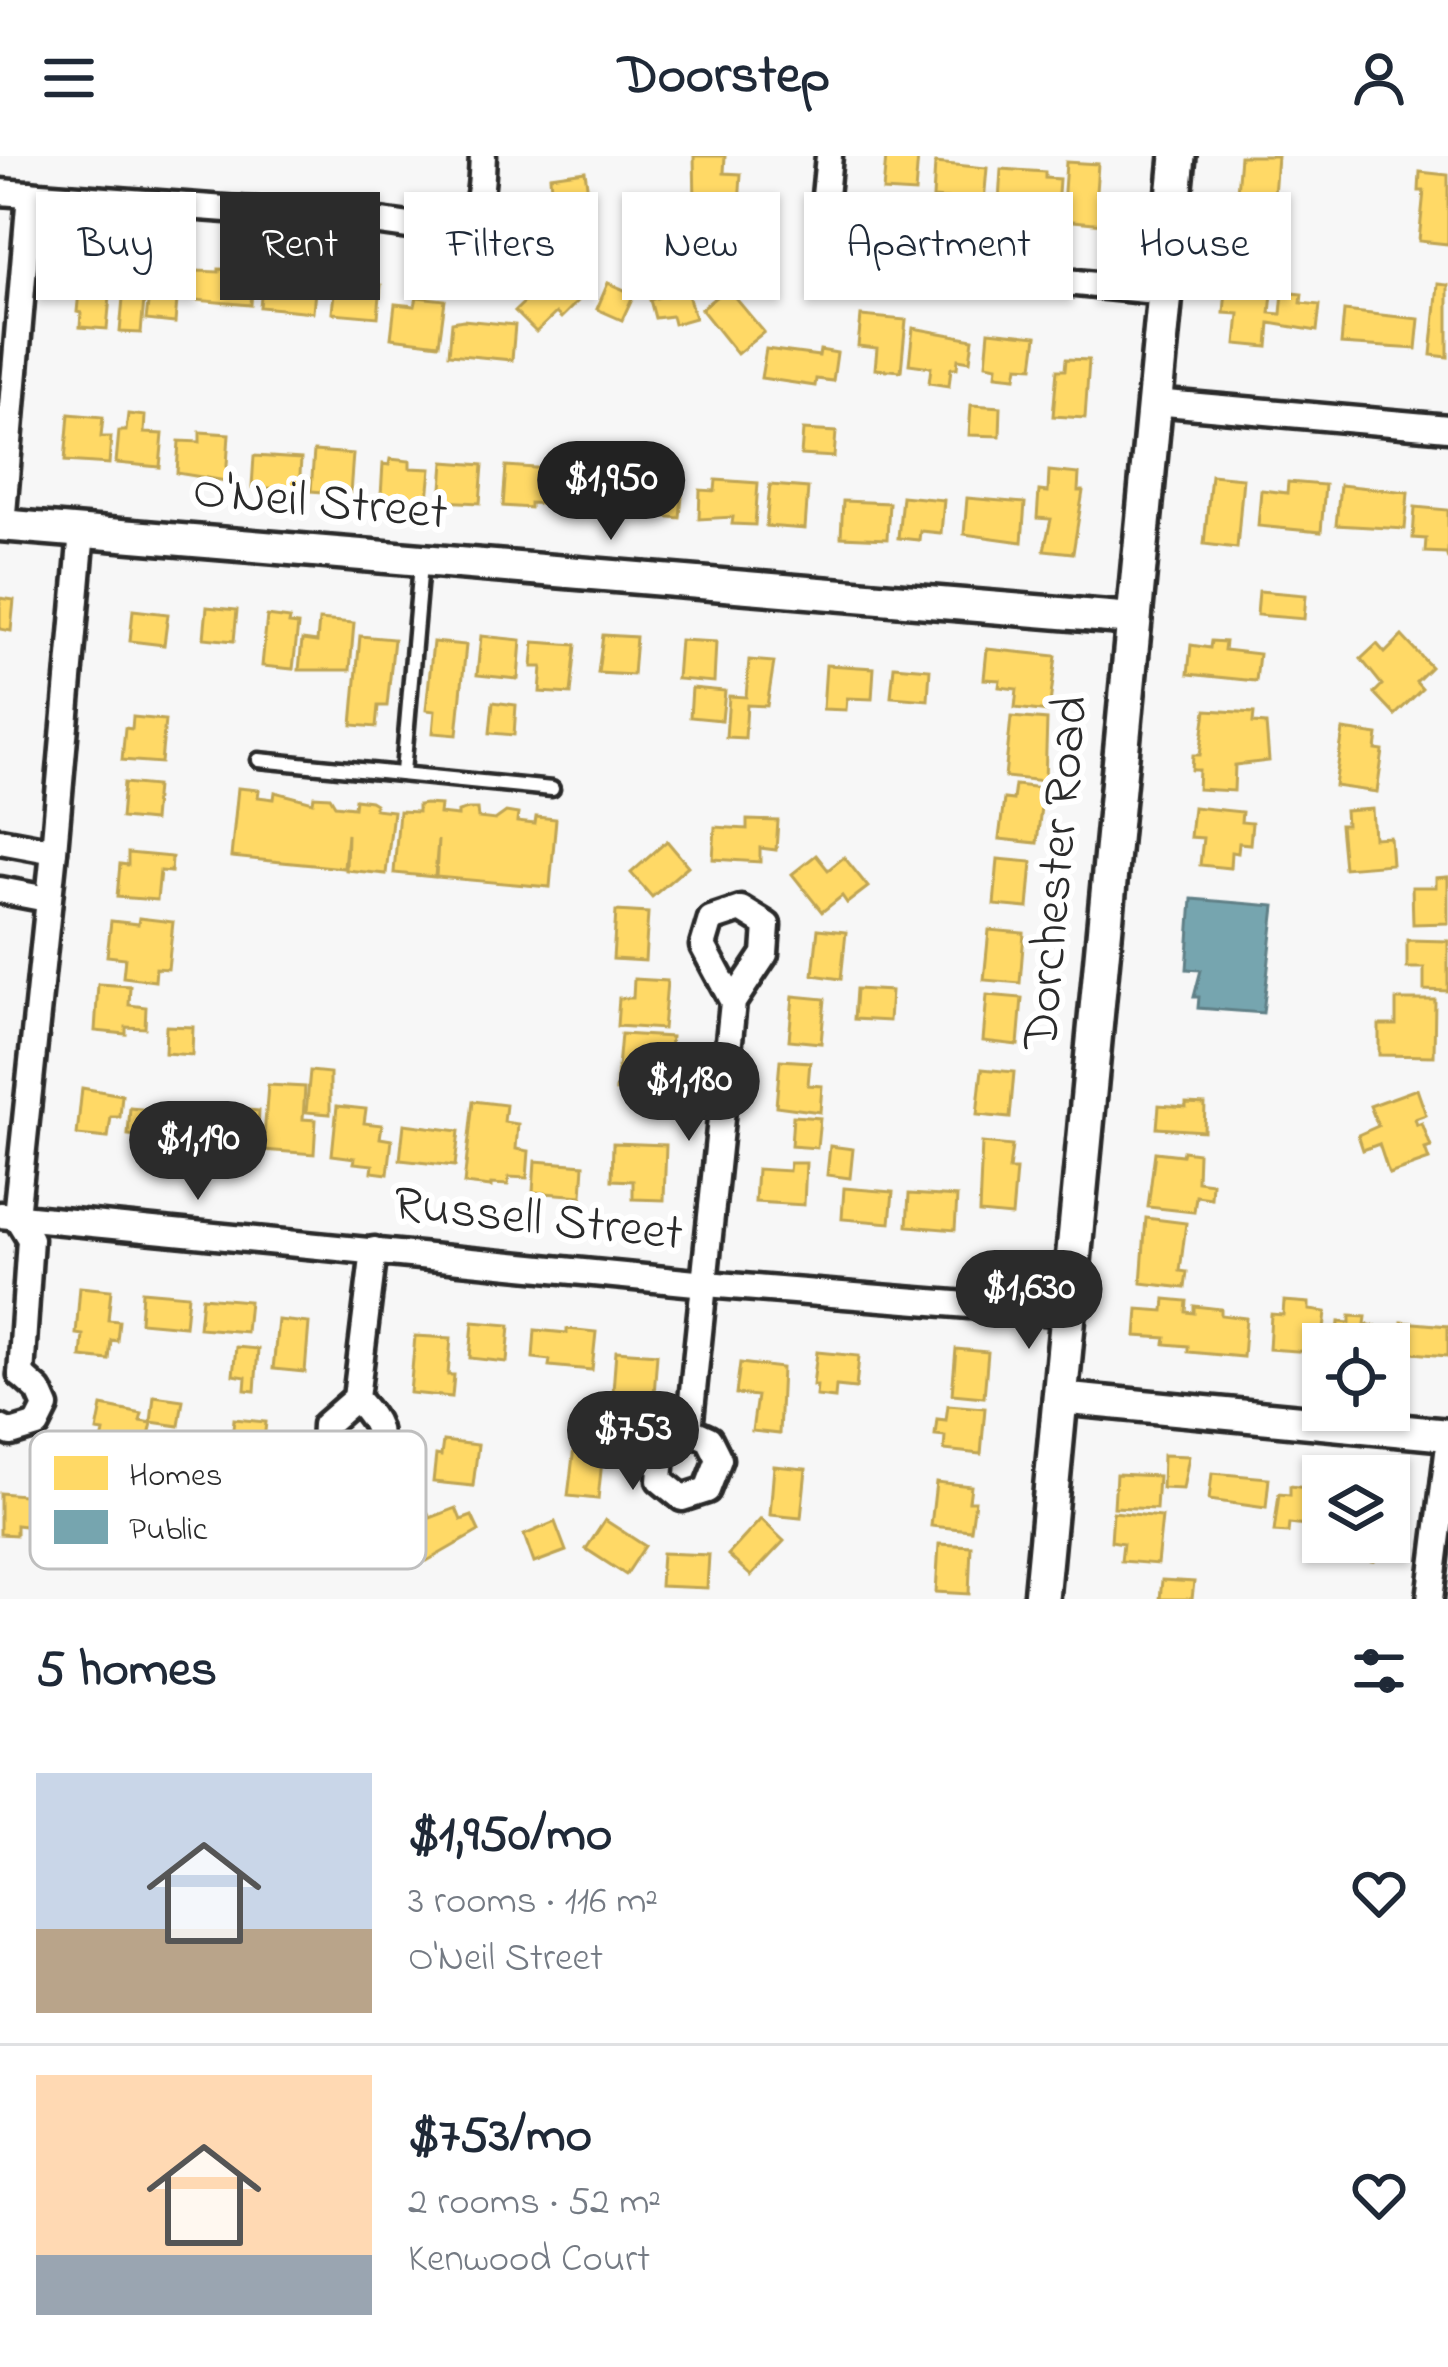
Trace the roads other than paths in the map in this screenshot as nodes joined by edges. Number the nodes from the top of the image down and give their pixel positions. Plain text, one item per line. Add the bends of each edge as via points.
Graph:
1 (483, 156) edge
2 (829, 156) edge
3 (1178, 156) edge
4 (0, 192) edge
5 (1175, 192) edge
6 (30, 194) junction
7 (1097, 285) edge
8 (1164, 300) edge
9 (1154, 402) junction
10 (1448, 428) edge
11 (1, 525) edge
12 (82, 531) junction
13 (421, 561) junction
14 (1133, 619) junction
15 (259, 760) dead end
16 (403, 772) junction
17 (552, 789) dead end
18 (0, 842) edge
19 (54, 851) junction
20 (0, 890) edge
21 (47, 899) junction
22 (733, 1002) dead end
23 (8, 1215) edge
24 (374, 1250) junction
25 (706, 1284) junction
26 (1068, 1312) junction
27 (10, 1380) edge
28 (356, 1398) dead end
29 (1059, 1398) junction
30 (0, 1428) edge
31 (689, 1430) dead end
32 (1448, 1435) edge
33 (1448, 1454) edge
34 (1041, 1599) edge
35 (1430, 1599) edge

1 - 6 street via 477,212 452,232
2 - 7 street via 826,253
3 - 5 main road, Dorchester Road
4 - 6 street
6 - 11 street
8 - 9 main road, Dorchester Road
9 - 10 street
9 - 14 main road, Dorchester Road
11 - 12 street, O'Neil Street
12 - 13 street, O'Neil Street
12 - 19 street
13 - 14 street, O'Neil Street
13 - 16 lane
14 - 26 main road, Dorchester Road
15 - 16 lane
16 - 17 lane
18 - 19 street
19 - 21 street
20 - 21 street
21 - 23 street
22 - 25 street
23 - 24 street, Russell Street
23 - 27 street via 30,1239
24 - 25 street, Russell Street
24 - 28 street
25 - 26 street, Russell Street
25 - 31 street
26 - 29 main road, Dorchester Road
27 - 30 street via 39,1391 46,1407 38,1425
29 - 32 street
29 - 34 main road, Dorchester Road
33 - 35 street

